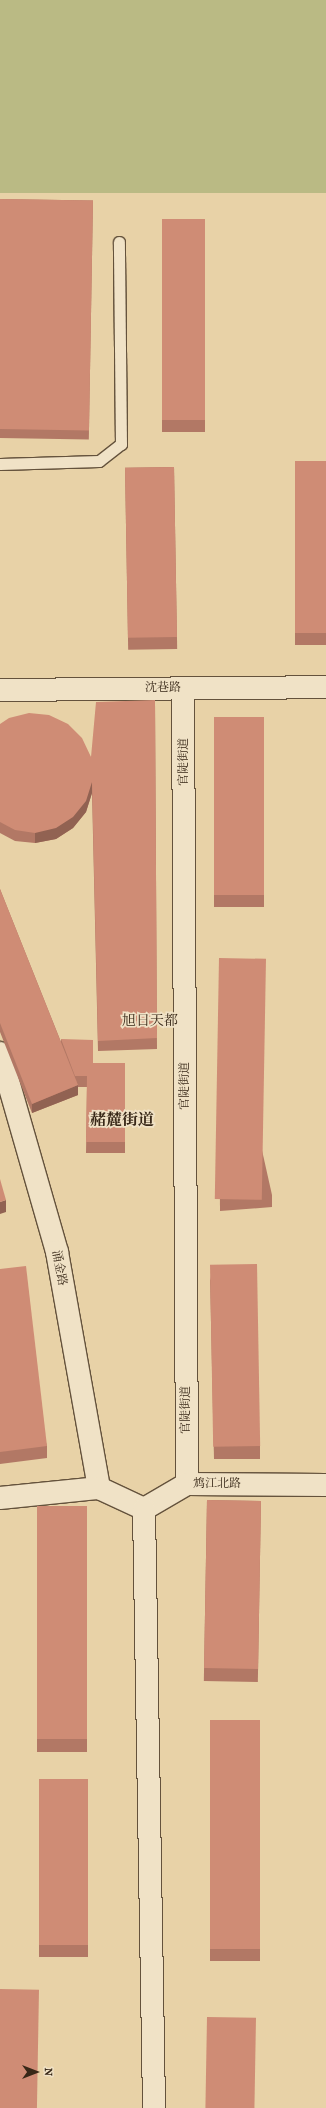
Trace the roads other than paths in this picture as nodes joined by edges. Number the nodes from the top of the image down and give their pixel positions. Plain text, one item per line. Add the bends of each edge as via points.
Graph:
1 (119, 242) dead end
2 (0, 464) edge
3 (326, 687) edge
4 (183, 688) junction
5 (0, 690) edge
6 (0, 1053) edge
7 (187, 1484) junction
8 (326, 1485) edge
9 (99, 1488) junction
10 (0, 1498) edge
11 (144, 1509) junction
12 (154, 2108) edge

1 - 2 lane via 121,444 99,461
3 - 4 street, 沈巷路
4 - 5 street, 沈巷路
4 - 7 street, 官陡街道
6 - 9 street, 涌金路 via 57,1252
7 - 8 street, 鸩江北路
7 - 11 street, 鸩江北路
9 - 10 street
9 - 11 street
11 - 12 street

